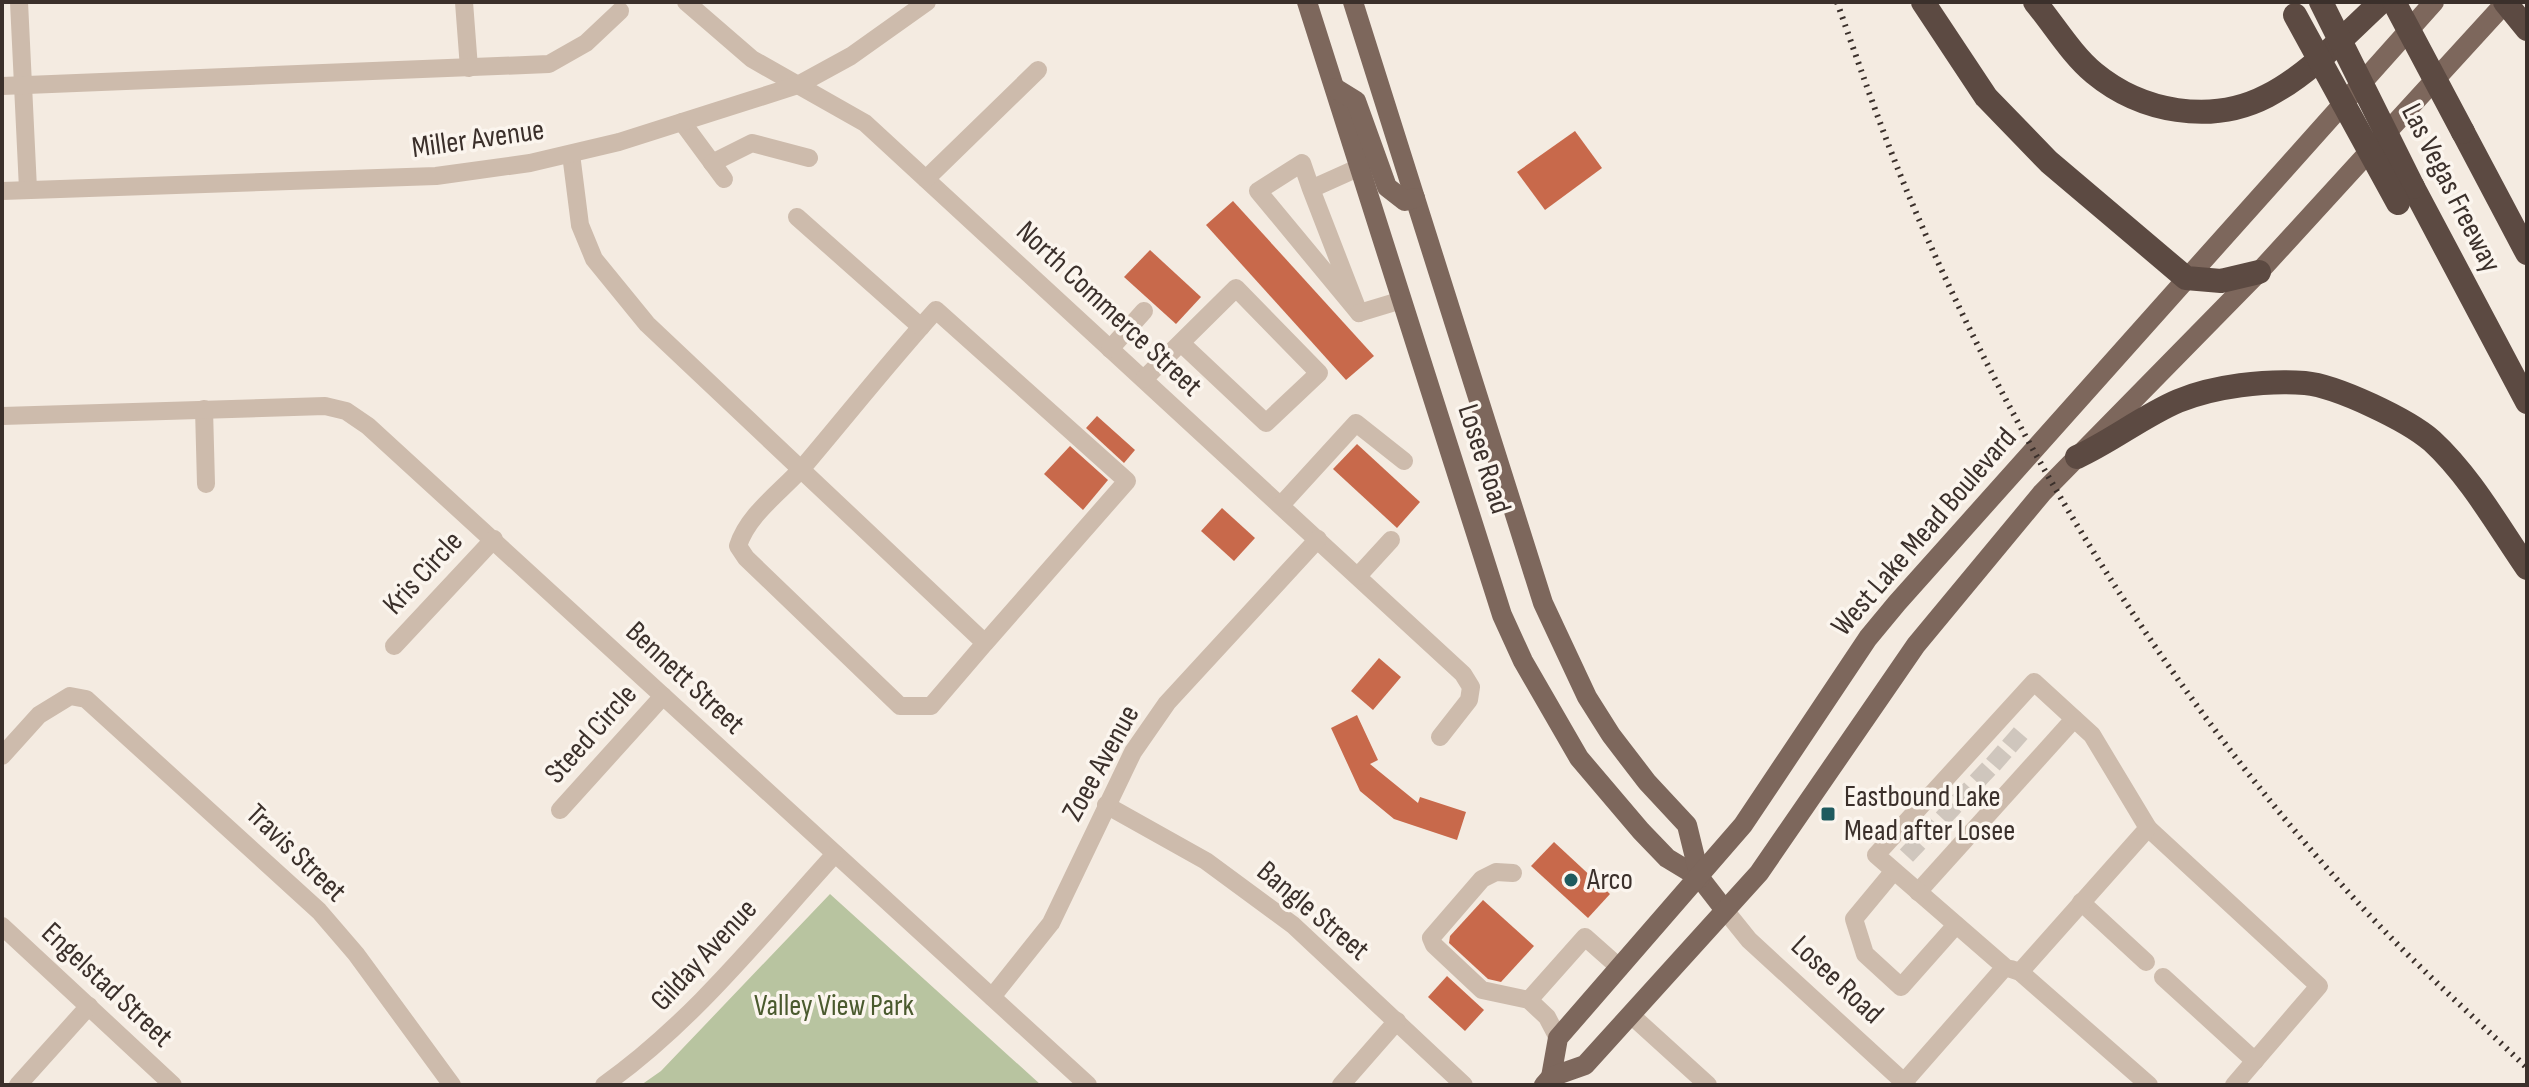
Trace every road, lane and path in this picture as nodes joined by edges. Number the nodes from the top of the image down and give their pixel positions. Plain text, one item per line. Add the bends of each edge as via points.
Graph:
1 (19, 2) edge
2 (464, 2) edge
3 (686, 2) edge
4 (927, 2) edge
5 (1307, 2) edge
6 (1353, 2) edge
7 (1923, 2) edge
8 (2035, 2) edge
9 (2321, 2) edge
10 (2381, 2) edge
11 (2394, 2) edge
12 (2434, 2) edge
13 (2505, 2) edge
14 (2291, 8) edge
15 (620, 11) dead end
16 (2527, 29) edge
17 (469, 68) junction
18 (1038, 70) dead end
19 (22, 85) junction
20 (798, 85) junction
21 (2, 86) edge
22 (1335, 88) junction
23 (682, 122) junction
24 (571, 154) junction
25 (809, 158) dead end
26 (712, 163) junction
27 (1360, 167) junction
28 (724, 179) dead end
29 (926, 179) junction
30 (28, 189) junction
31 (1311, 189) junction
32 (2, 191) edge
33 (2405, 195) junction
34 (1415, 198) junction
35 (797, 217) dead end
36 (2527, 253) edge
37 (2259, 272) junction
38 (2186, 278) junction
39 (1402, 300) junction
40 (1144, 311) dead end
41 (1359, 313) junction
42 (921, 327) junction
43 (1181, 343) junction
44 (1110, 349) junction
45 (1144, 379) junction
46 (2527, 402) edge
47 (204, 409) junction
48 (2, 416) edge
49 (2077, 457) junction
50 (1404, 461) dead end
51 (802, 468) junction
52 (206, 484) dead end
53 (1281, 505) junction
54 (494, 539) junction
55 (1318, 539) junction
56 (1391, 540) dead end
57 (2527, 568) edge
58 (1358, 576) junction
59 (985, 643) junction
60 (394, 646) dead end
61 (663, 696) junction
62 (2074, 719) junction
63 (1440, 737) dead end
64 (2023, 747) tunnel mouth
65 (2, 756) edge
66 (2037, 760) junction
67 (2007, 765) tunnel mouth
68 (2021, 778) junction
69 (1991, 783) tunnel mouth
70 (2005, 796) junction
71 (1972, 802) tunnel mouth
72 (1106, 805) junction
73 (560, 810) dead end
74 (1987, 816) junction
75 (1957, 820) tunnel mouth
76 (2148, 828) junction
77 (1971, 833) junction
78 (1939, 838) tunnel mouth
79 (1954, 852) junction
80 (835, 854) junction
81 (1921, 857) tunnel mouth
82 (1936, 871) junction
83 (1893, 872) junction
84 (1513, 873) dead end
85 (1700, 878) junction
86 (1918, 892) junction
87 (2081, 902) junction
88 (1724, 909) junction
89 (1956, 925) junction
90 (2, 926) edge
91 (2146, 962) dead end
92 (1620, 968) junction
93 (2012, 969) junction
94 (2163, 977) dead end
95 (992, 997) junction
96 (1529, 1000) junction
97 (89, 1006) junction
98 (1631, 1015) junction
99 (1397, 1021) junction
100 (1558, 1038) junction
101 (2255, 1061) junction
102 (1548, 1081) edge
103 (1905, 1084) edge
104 (18, 1085) edge
105 (173, 1085) edge
106 (452, 1085) edge
107 (604, 1085) edge
108 (1088, 1085) edge
109 (1341, 1085) edge
110 (1464, 1085) edge
111 (1708, 1085) edge
112 (2149, 1085) edge
113 (2234, 1085) edge

1 - 19 street
2 - 17 street
3 - 20 street, North Commerce Street via 752,59
4 - 20 street, Miller Avenue via 851,56
5 - 22 main road, Losee Road
6 - 34 main road, Losee Road
7 - 38 highway via 1986,97 2049,162
8 - 10 highway via 2092,72 2131,98 2164,110 2216,111 2266,97 2297,77
9 - 33 highway, Las Vegas Freeway, bridge
11 - 36 highway, Las Vegas Freeway, bridge
12 - 38 main road, West Lake Mead Boulevard
13 - 16 highway
13 - 37 main road
14 - 33 highway, bridge
15 - 17 street via 586,43 549,64
17 - 19 street
18 - 29 street
19 - 21 street
19 - 30 street
20 - 23 street, Miller Avenue
20 - 29 street, North Commerce Street via 865,123
22 - 27 main road, Losee Road
22 - 34 main road via 1356,101 1387,187 1405,201
23 - 24 street, Miller Avenue
23 - 26 street
24 - 30 street, Miller Avenue via 436,176
24 - 51 street via 580,225 594,259 647,324
25 - 26 street via 752,143
26 - 28 street
27 - 31 street
27 - 39 main road, Losee Road
29 - 44 street, North Commerce Street
30 - 32 street, Miller Avenue
31 - 41 street
31 - 41 street via 1302,163 1258,191
33 - 46 highway, Las Vegas Freeway via 2430,221
34 - 85 main road, Losee Road via 1543,603 1611,735 1687,825
35 - 42 street
37 - 38 highway via 2221,281
37 - 49 main road
38 - 85 main road, West Lake Mead Boulevard via 1868,638 1743,825
39 - 41 street
39 - 85 main road, Losee Road via 1502,615 1523,661 1599,783 1667,858
40 - 44 street
42 - 51 street
42 - 59 street via 936,310 1127,481
43 - 43 street via 1236,288 1319,373 1266,423
43 - 45 street
44 - 45 street, North Commerce Street
45 - 53 street, North Commerce Street
47 - 48 street, Bennett Street
47 - 52 street
47 - 54 street, Bennett Street via 325,406 346,411
49 - 57 highway via 2179,401 2240,387 2307,383 2377,406 2431,440
49 - 88 main road via 1916,645 1759,873
50 - 53 street via 1356,423
51 - 59 street
51 - 59 street via 743,530 738,546 900,706 931,706
53 - 55 street, North Commerce Street
54 - 60 street, Kris Circle
54 - 61 street, Bennett Street
55 - 58 street, North Commerce Street
55 - 72 street, Zoee Avenue via 1167,703 1133,752
56 - 58 street
58 - 63 street, North Commerce Street via 1471,687 1469,700
61 - 73 street, Steed Circle
61 - 80 street, Bennett Street
62 - 66 street
62 - 76 street via 2092,735
62 - 83 street via 2034,682 1986,747 1901,838 1876,855
64 - 66 street
65 - 106 street, Travis Street via 39,715 70,696 86,699 319,911
66 - 68 street
67 - 68 street
68 - 70 street
69 - 70 street
70 - 74 street
71 - 74 street
72 - 95 street, Zoee Avenue via 1051,923
72 - 99 street, Bangle Street via 1206,861 1293,925
74 - 77 street
75 - 77 street
76 - 87 street
76 - 101 street via 2319,986
77 - 79 street
78 - 79 street
79 - 82 street
80 - 95 street, Bennett Street
80 - 107 street, Gilday Avenue via 694,1010
81 - 82 street
82 - 86 street
83 - 86 street
83 - 89 street via 1854,919 1865,954 1901,987
84 - 96 street via 1496,872 1482,879 1431,938 1482,990
85 - 88 main road, Losee Road
85 - 92 main road, West Lake Mead Boulevard
86 - 89 street
87 - 91 street
87 - 93 street
88 - 98 main road
88 - 103 street, Losee Road via 1749,940
89 - 93 street
90 - 97 street, Engelstad Street
92 - 96 street via 1585,937
92 - 100 main road, West Lake Mead Boulevard
93 - 103 street
93 - 112 street
94 - 101 street
95 - 108 street, Bennett Street
96 - 100 street
97 - 104 street
97 - 105 street, Engelstad Street
98 - 102 main road via 1585,1065
98 - 111 street
99 - 109 street
99 - 110 street, Bangle Street
100 - 102 main road
101 - 113 street

